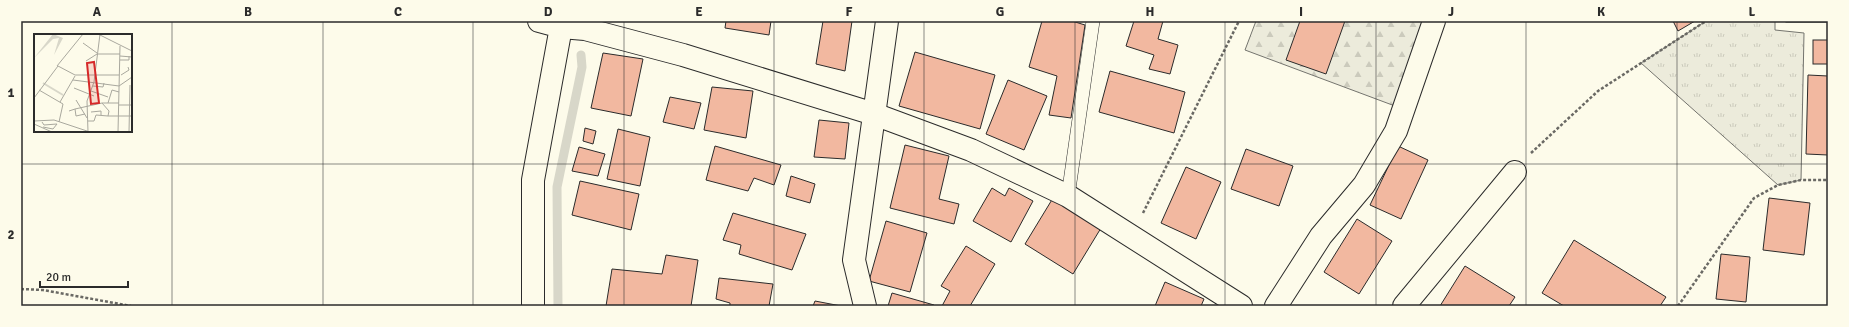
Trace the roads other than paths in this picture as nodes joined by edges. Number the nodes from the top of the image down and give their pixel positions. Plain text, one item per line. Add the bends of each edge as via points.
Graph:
1 (539, 21) edge
2 (887, 21) edge
3 (1093, 21) edge
4 (1434, 21) edge
5 (561, 24) edge
6 (874, 114) junction
7 (1515, 172) road end
8 (1068, 196) junction
9 (533, 306) edge
10 (865, 306) edge
11 (1241, 306) edge
12 (1276, 306) edge
13 (1404, 306) edge

1 - 5 street
2 - 6 street
3 - 8 lane
4 - 12 street via 1396,132 1364,185 1321,236
5 - 6 street via 683,55
5 - 9 street via 533,180
6 - 8 street via 971,150
6 - 10 street via 854,260
7 - 13 street
8 - 11 street

